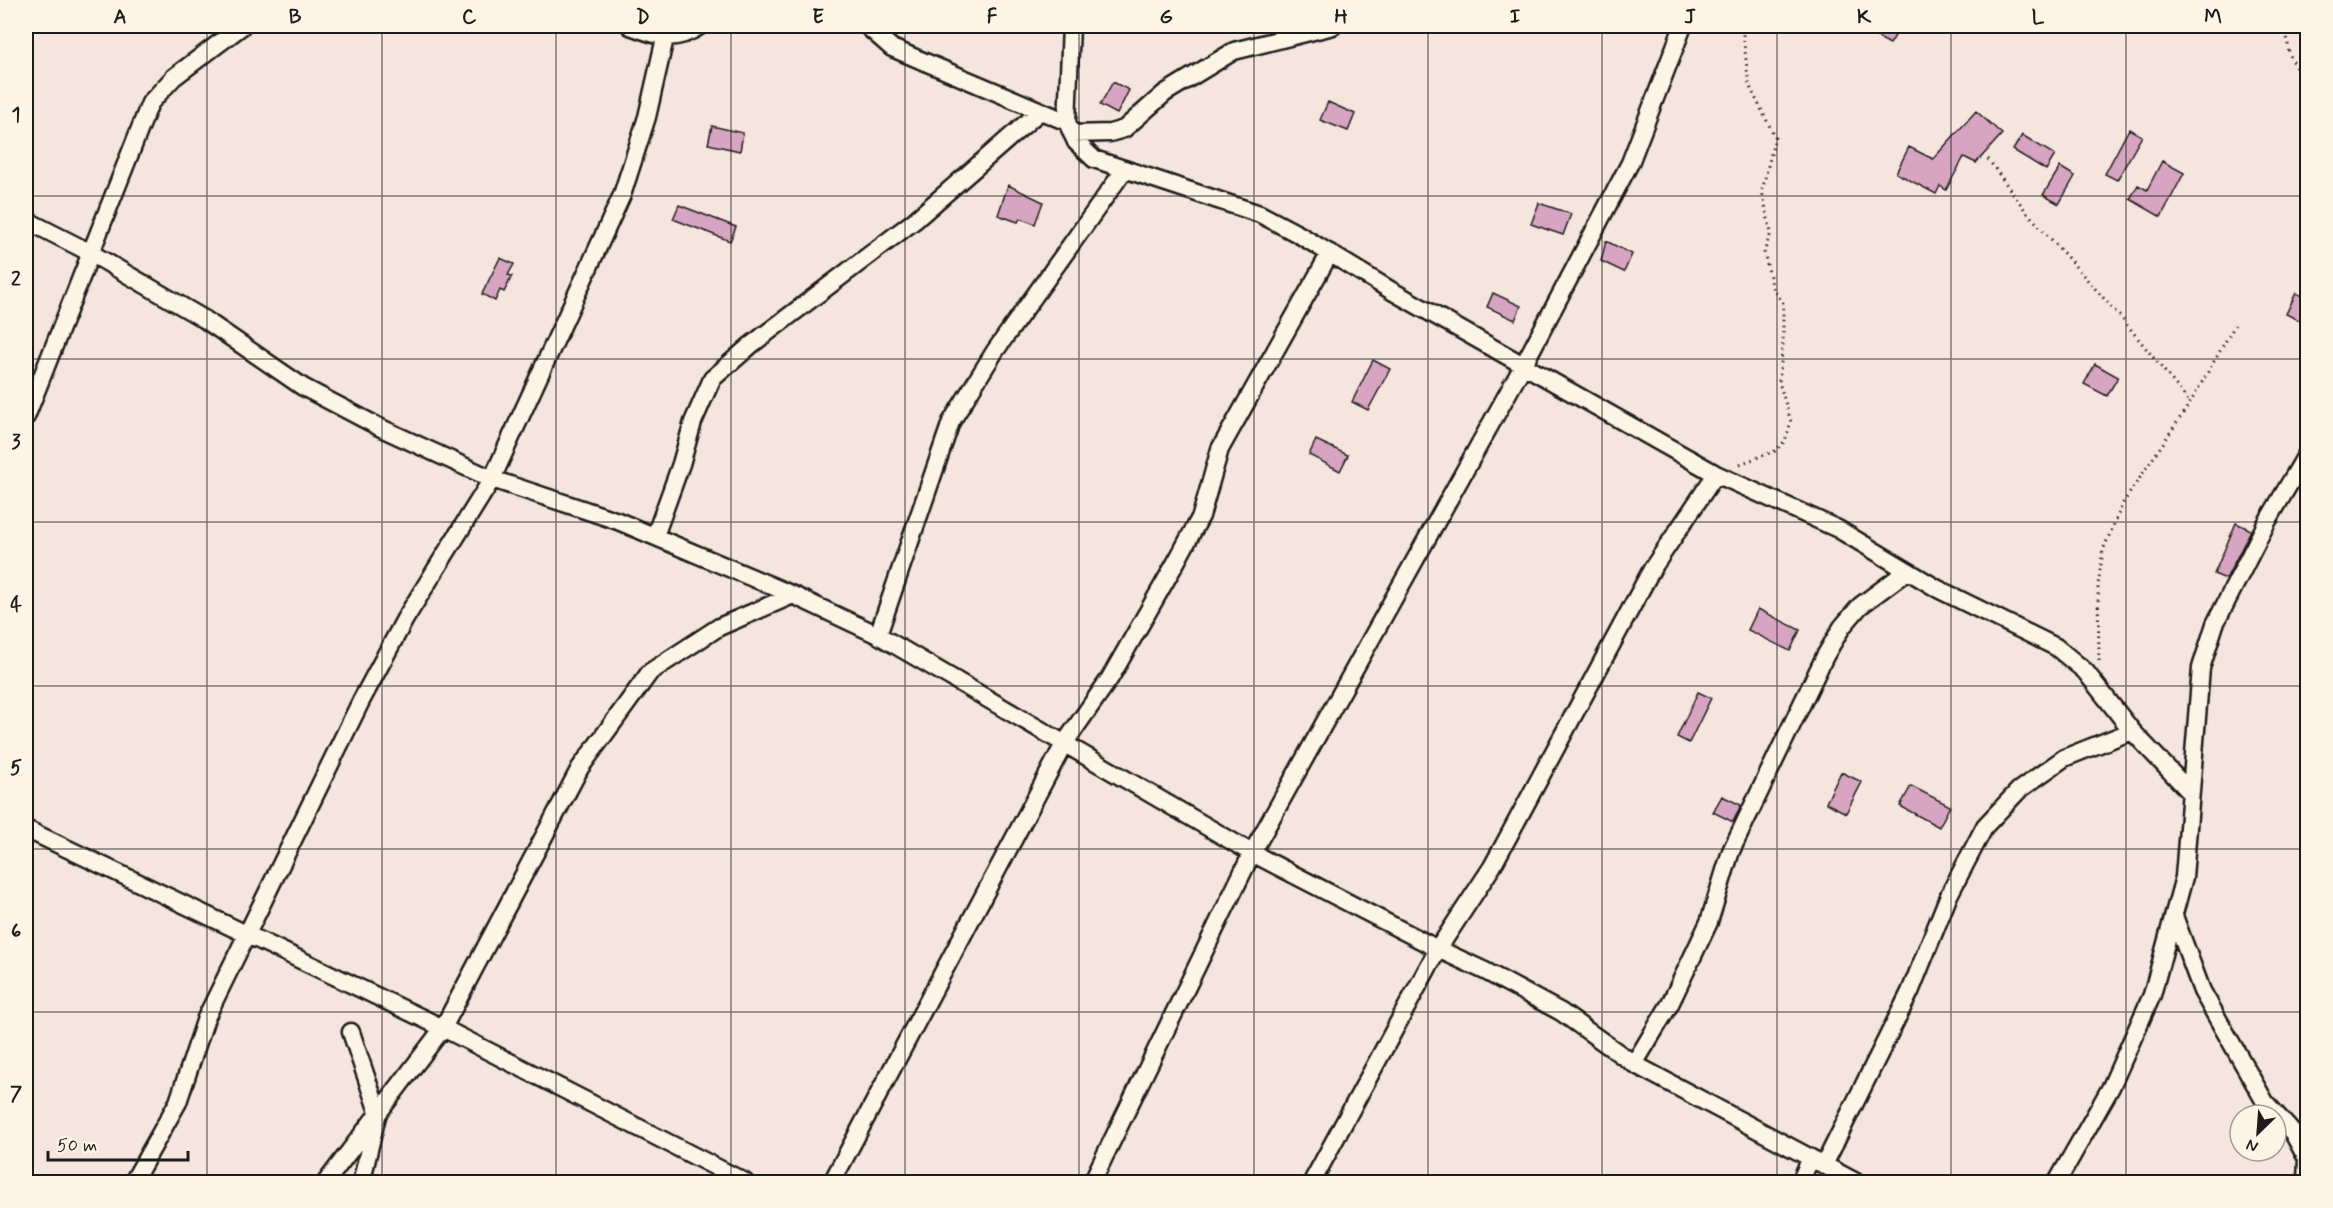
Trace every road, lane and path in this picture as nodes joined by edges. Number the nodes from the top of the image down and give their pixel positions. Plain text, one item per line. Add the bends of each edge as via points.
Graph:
1 (242, 26) edge
2 (630, 26) edge
3 (700, 26) edge
4 (867, 26) edge
5 (1071, 26) edge
6 (1333, 26) edge
7 (1683, 26) edge
8 (1742, 26) edge
9 (2286, 26) edge
10 (665, 38) junction
11 (2307, 95) edge
12 (1039, 112) junction
13 (1069, 128) junction
14 (1988, 159) dead end
15 (1125, 169) junction
16 (26, 220) edge
17 (89, 252) junction
18 (1330, 253) junction
19 (2235, 325) dead end
20 (1523, 366) junction
21 (2190, 403) junction
22 (26, 417) edge
23 (2307, 452) edge
24 (1716, 474) junction
25 (492, 479) junction
26 (655, 536) junction
27 (1907, 571) junction
28 (793, 595) junction
29 (878, 635) junction
30 (2108, 698) junction
31 (2132, 731) junction
32 (1064, 744) junction
33 (2190, 792) junction
34 (26, 829) edge
35 (1252, 853) junction
36 (2174, 916) junction
37 (247, 935) junction
38 (1438, 949) junction
39 (443, 1028) junction
40 (351, 1032) dead end
41 (1634, 1064) junction
42 (378, 1112) junction
43 (1817, 1161) junction
44 (133, 1182) edge
45 (326, 1182) edge
46 (368, 1182) edge
47 (745, 1182) edge
48 (832, 1182) edge
49 (1092, 1182) edge
50 (1312, 1182) edge
51 (1800, 1182) edge
52 (1856, 1182) edge
53 (2057, 1182) edge
54 (2306, 1182) edge

1 - 17 street via 174,77 150,103
2 - 10 street
3 - 10 street via 685,35
4 - 12 street via 892,48
5 - 13 street
6 - 13 street via 1234,51 1165,93 1124,129 1110,133
7 - 20 street via 1630,163
8 - 24 path via 1749,85 1774,137 1762,191 1771,233 1764,252 1773,289 1783,303 1779,382 1791,422 1785,441 1775,451
9 - 11 path via 2289,53
10 - 25 street via 647,117 622,195
12 - 13 street
12 - 26 street via 914,221 712,379 693,422
13 - 15 street via 1076,142 1094,159
14 - 21 path via 2025,210 2124,321
15 - 18 street via 1260,214
15 - 29 street via 995,351 951,422
16 - 17 street
17 - 22 street
17 - 25 street via 204,320 303,387
18 - 20 street
18 - 32 street via 1220,449 1200,516 1175,564 1110,678
19 - 21 path
20 - 24 street
20 - 35 street
21 - 30 path via 2123,503 2103,549 2098,585 2098,648
23 - 33 street via 2215,624 2201,668
24 - 27 street via 1838,529
24 - 38 street via 1652,569 1492,867
25 - 26 street
25 - 37 street via 405,619
26 - 28 street
27 - 30 street via 2056,647 2085,671
27 - 41 street via 1860,606 1825,656 1731,851 1709,922 1670,1004
28 - 29 street
28 - 39 street via 719,627 650,672 580,768
29 - 32 street
30 - 31 street
31 - 33 street
31 - 43 street via 2064,758 2019,790 1985,826 1949,895 1910,992
32 - 35 street
32 - 48 street
33 - 36 street via 2184,877
34 - 37 street
35 - 38 street
35 - 49 street
36 - 53 street via 2152,995 2111,1087
36 - 54 street via 2202,991 2265,1102 2293,1133 2307,1159
37 - 39 street
37 - 44 street via 206,1018 178,1102
38 - 41 street via 1561,1012
38 - 50 street
39 - 42 street
39 - 47 street
40 - 42 street
41 - 43 street
42 - 45 street
42 - 46 street via 363,1175
43 - 51 street
43 - 52 street

